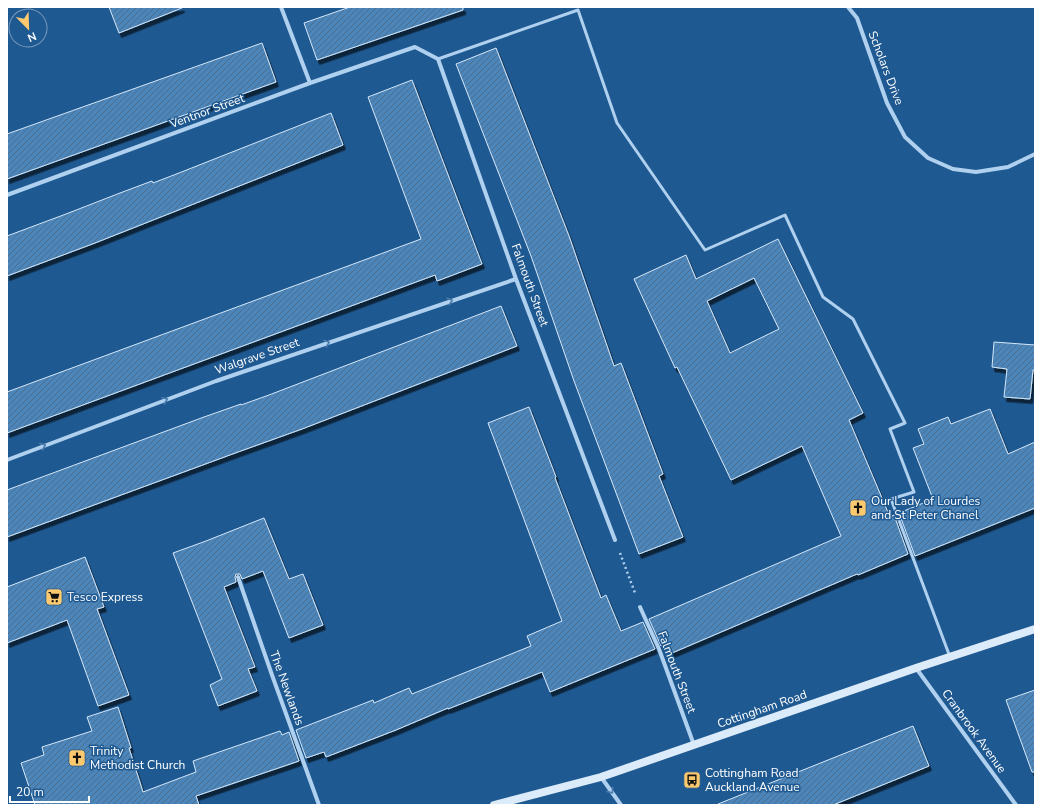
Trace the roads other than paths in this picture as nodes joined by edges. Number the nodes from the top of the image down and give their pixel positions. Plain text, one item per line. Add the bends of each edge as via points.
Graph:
1 (281, 7) edge
2 (848, 7) edge
3 (438, 59) junction
4 (310, 83) junction
5 (1035, 154) edge
6 (7, 195) edge
7 (516, 279) junction
8 (7, 460) edge
9 (615, 540) road end
10 (238, 577) dead end
11 (640, 607) road end
12 (1035, 629) edge
13 (950, 657) junction
14 (916, 668) junction
15 (694, 745) junction
16 (601, 777) junction
17 (319, 805) edge
18 (494, 805) edge
19 (621, 805) edge
20 (1016, 805) edge

1 - 4 street
2 - 5 street, Scholars Drive via 857,18 887,103 905,137 928,158 953,169 976,172 1008,166
3 - 4 street, Ventnor Street via 415,47
3 - 7 street, Falmouth Street
3 - 13 lane via 578,10 616,123 706,250 785,215 823,297 853,319 905,423 890,429 914,492 891,499
4 - 6 street, Ventnor Street
8 -> 7 street, Walgrave Street via 216,381
7 - 9 street, Falmouth Street
10 - 17 street, The Newlands
11 - 15 street, Falmouth Street via 659,649
12 - 13 main road, Cottingham Road
13 - 14 main road, Cottingham Road
14 - 15 main road, Cottingham Road
14 - 20 street, Cranbrook Avenue
15 - 16 main road, Cottingham Road
16 - 18 main road, Cottingham Road
16 -> 19 street

